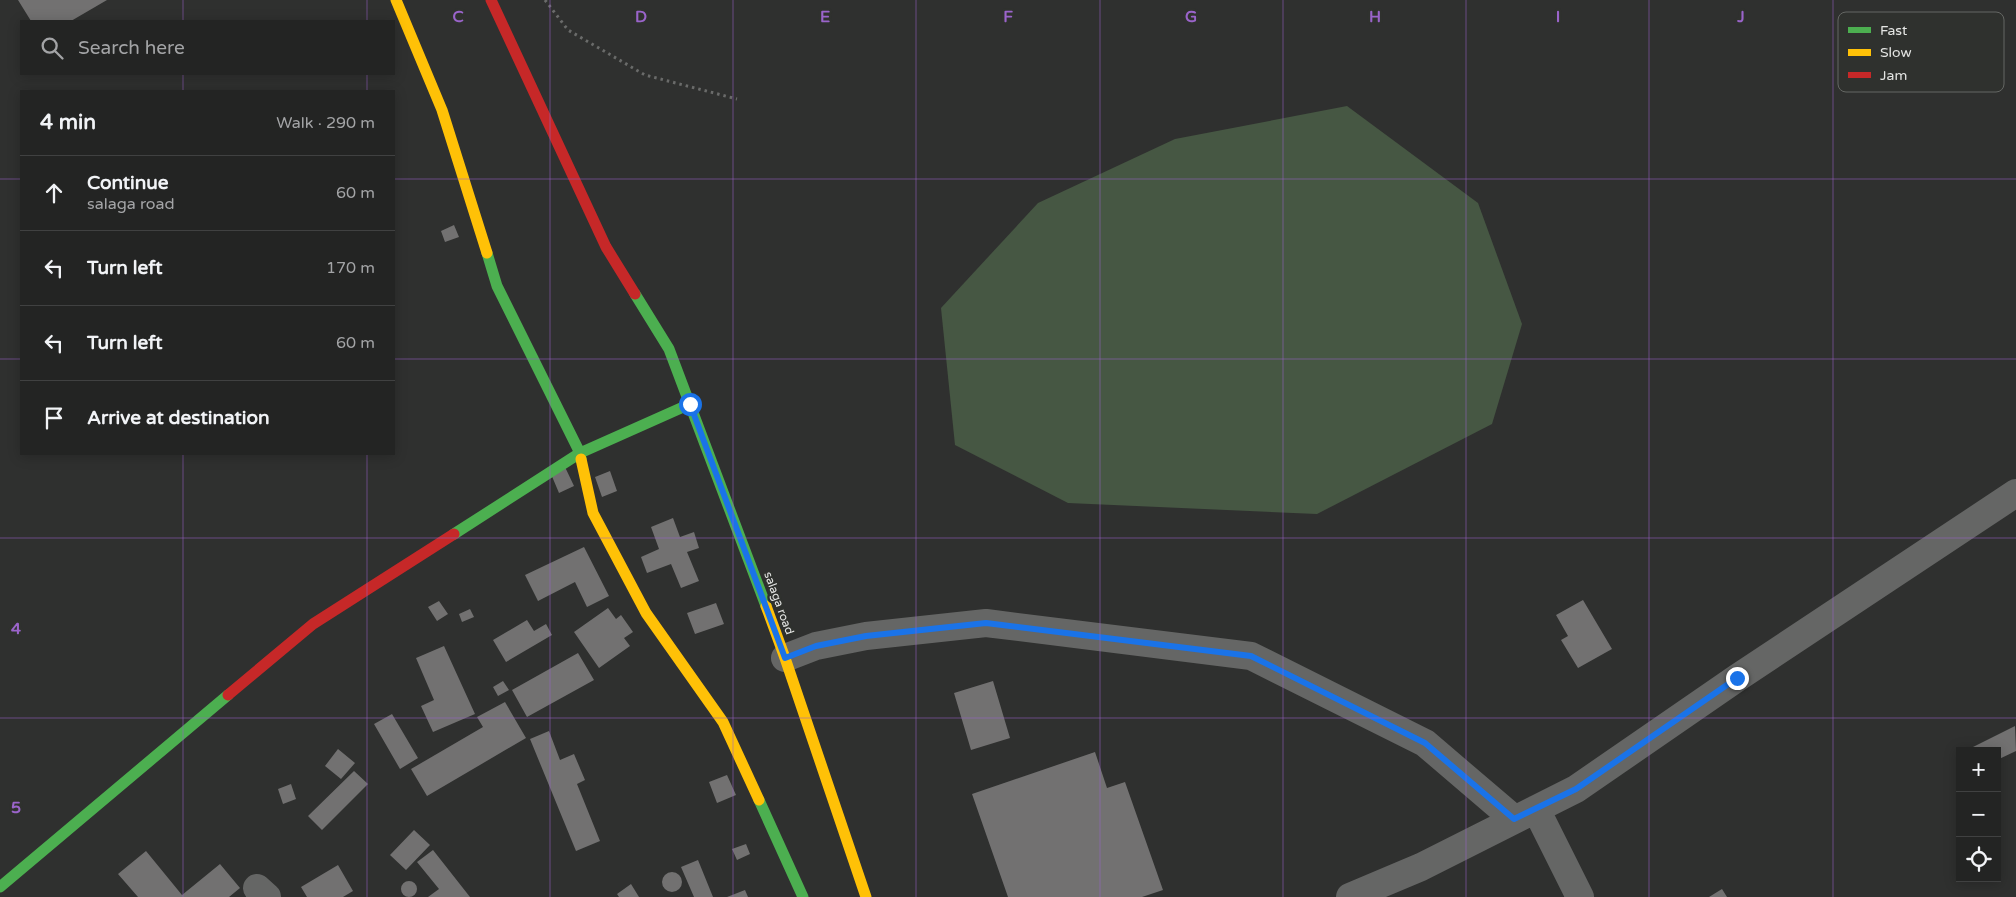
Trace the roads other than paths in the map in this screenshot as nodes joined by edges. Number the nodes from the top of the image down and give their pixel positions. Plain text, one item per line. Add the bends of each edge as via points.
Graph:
1 (396, 0) edge
2 (491, 0) edge
3 (690, 404) junction
4 (580, 454) junction
5 (2016, 493) edge
6 (785, 658) junction
7 (1525, 814) junction
8 (0, 887) edge
9 (803, 897) edge
10 (866, 897) edge
11 (1350, 897) edge
12 (1580, 897) edge

1 - 4 street via 442,110 497,286
2 - 3 street, salaga road via 606,247 669,349
3 - 4 street
3 - 6 street, salaga road
4 - 8 street via 313,624
4 - 9 street via 594,513 646,613 723,722
5 - 7 street via 1576,789
6 - 7 street via 816,646 866,636 986,623 1251,656 1425,743
6 - 10 street, salaga road
7 - 11 street via 1421,867
7 - 12 street

